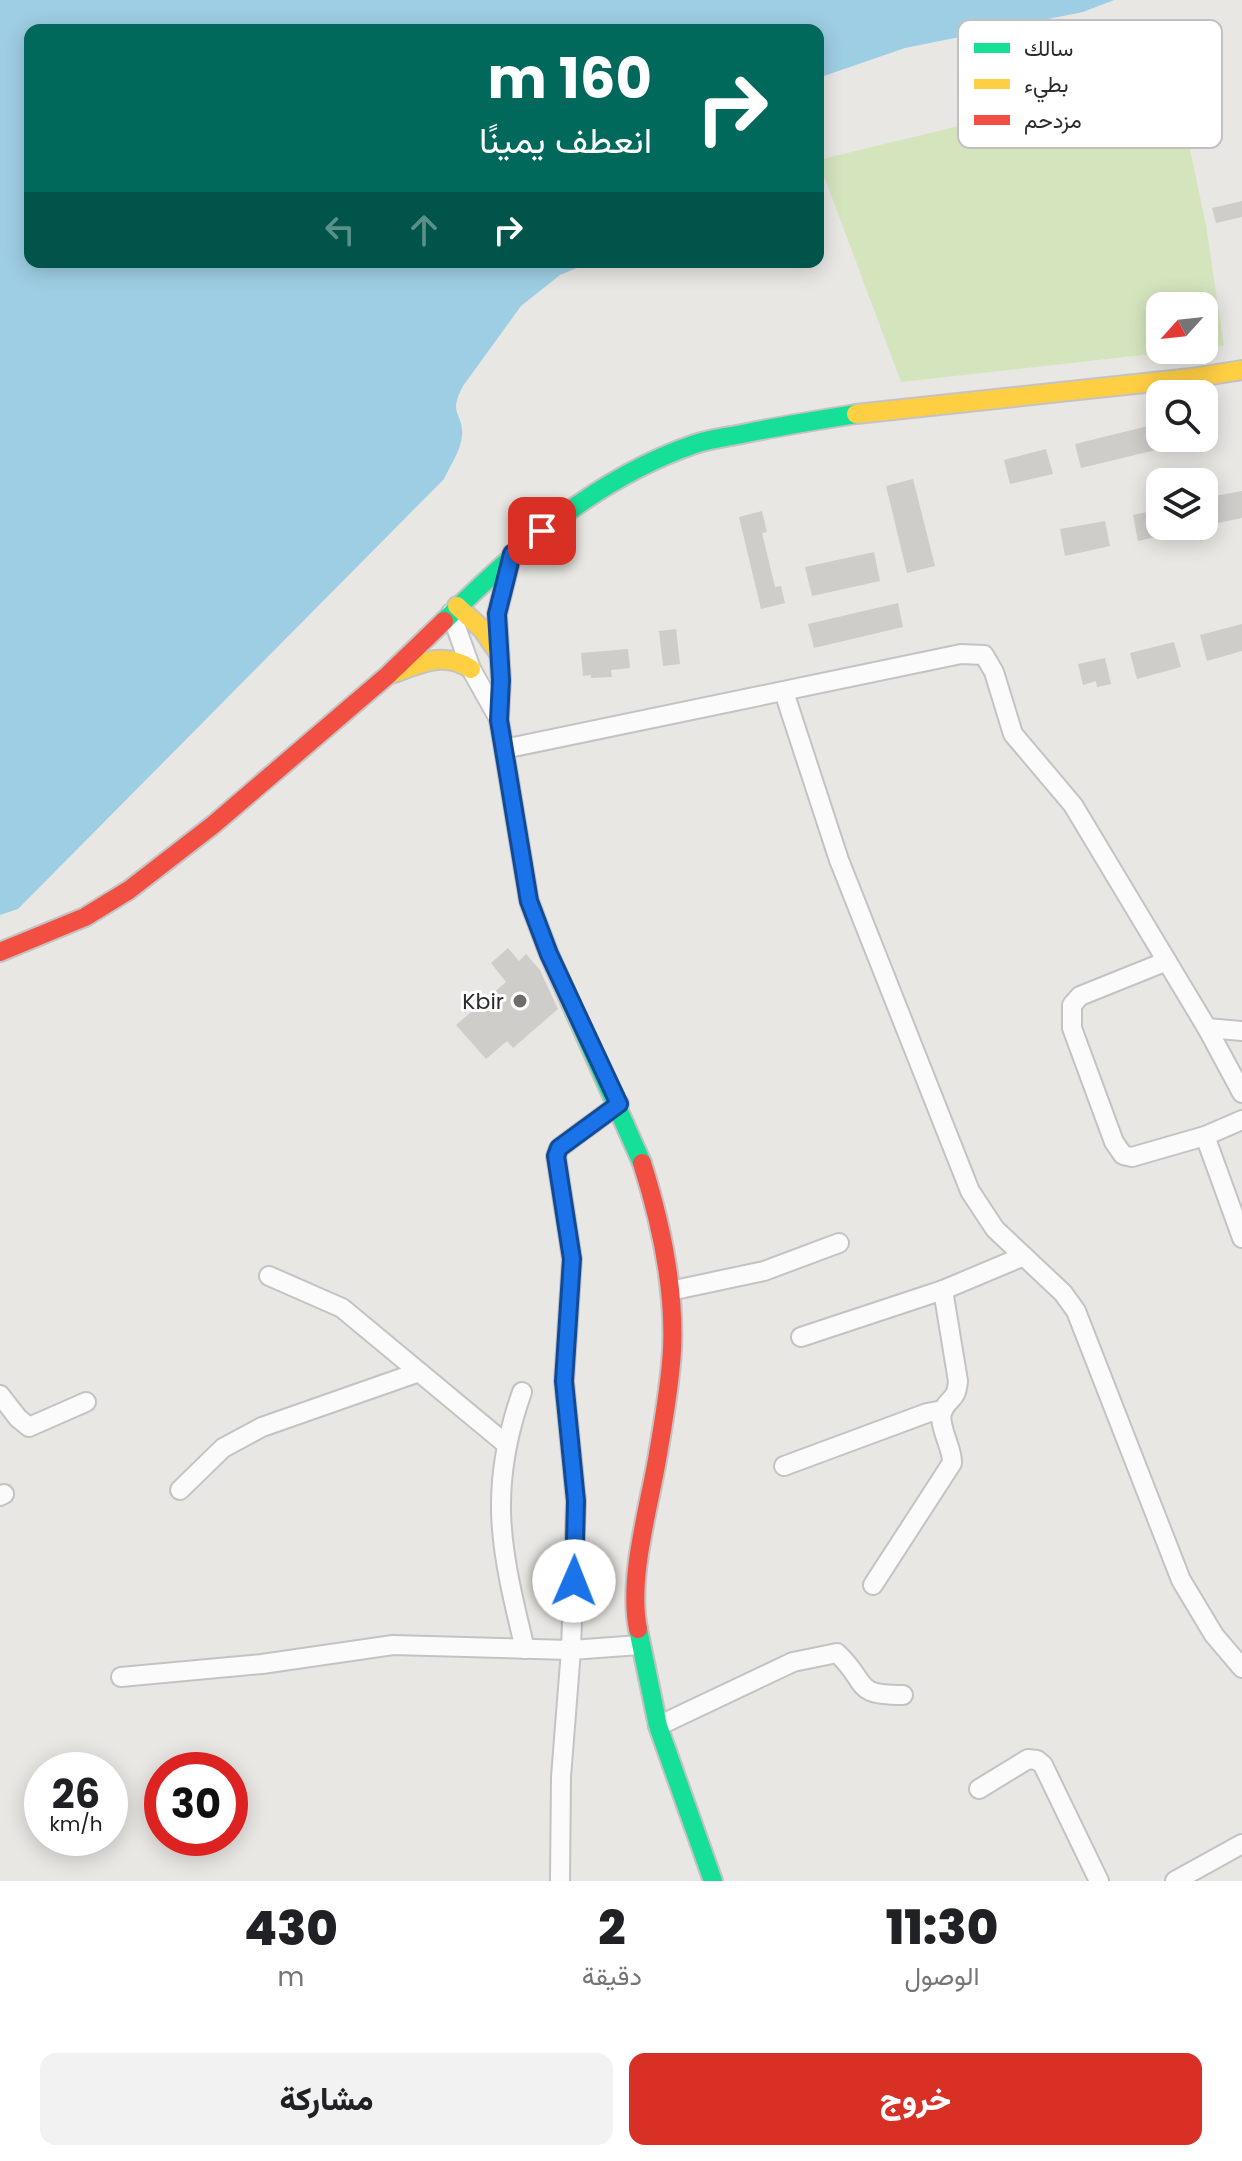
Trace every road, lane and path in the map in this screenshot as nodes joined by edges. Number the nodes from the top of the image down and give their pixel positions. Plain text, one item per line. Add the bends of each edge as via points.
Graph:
1 (1242, 370) edge
2 (512, 554) junction
3 (454, 609) junction
4 (498, 652) junction
5 (471, 669) junction
6 (388, 675) junction
7 (784, 692) junction
8 (499, 720) junction
9 (504, 749) junction
10 (0, 952) edge
11 (1167, 961) junction
12 (1207, 1028) junction
13 (1242, 1031) edge
14 (1242, 1093) edge
15 (619, 1104) junction
16 (1242, 1120) edge
17 (1205, 1136) junction
18 (1242, 1238) edge
19 (839, 1243) dead end
20 (1024, 1256) junction
21 (269, 1276) dead end
22 (943, 1290) junction
23 (670, 1291) junction
24 (801, 1337) dead end
25 (419, 1372) junction
26 (522, 1392) dead end
27 (0, 1395) edge
28 (86, 1402) dead end
29 (943, 1410) junction
30 (506, 1444) junction
31 (784, 1466) dead end
32 (180, 1490) dead end
33 (873, 1585) dead end
34 (640, 1645) junction
35 (525, 1649) junction
36 (571, 1650) junction
37 (1242, 1668) edge
38 (121, 1677) dead end
39 (903, 1695) dead end
40 (658, 1726) junction
41 (979, 1789) dead end
42 (1242, 1844) edge
43 (560, 1881) edge
44 (713, 1881) edge
45 (1099, 1881) edge
46 (1175, 1881) edge

1 - 2 street via 901,408 697,443 611,482
2 - 3 street
2 - 4 street via 497,614
3 - 4 street via 483,630
3 - 5 street
3 - 6 street
4 - 8 street
5 - 6 street via 443,657
5 - 8 street
6 - 10 street via 129,890 65,927
7 - 9 street
7 - 11 street via 961,654 984,655 1013,734 1073,805
7 - 20 street via 839,860 970,1191 995,1229
8 - 9 street
9 - 15 street via 529,901
11 - 12 street
11 - 17 street via 1074,1000 1072,1028 1099,1106 1123,1155
12 - 13 street
12 - 14 street
15 - 23 street via 653,1198
15 - 36 street via 559,1148 556,1156 572,1259 564,1381 576,1501
16 - 17 street
17 - 18 street
19 - 23 street via 764,1271
20 - 22 street
20 - 37 street via 1076,1311 1181,1580 1214,1635
21 - 25 street via 342,1308
22 - 24 street
22 - 29 street via 958,1381 957,1394
23 - 34 street via 672,1351 638,1569 635,1614
25 - 30 street
25 - 32 street via 262,1427 223,1448
26 - 30 street
27 - 28 street via 29,1427
29 - 31 street
29 - 33 street via 952,1463
30 - 35 street via 500,1489 502,1547
34 - 36 street
34 - 40 street
35 - 36 street
35 - 38 street via 393,1645
36 - 43 street
39 - 40 street via 866,1691 837,1653 793,1662
40 - 44 street
41 - 45 street via 1028,1759 1037,1760
42 - 46 street

